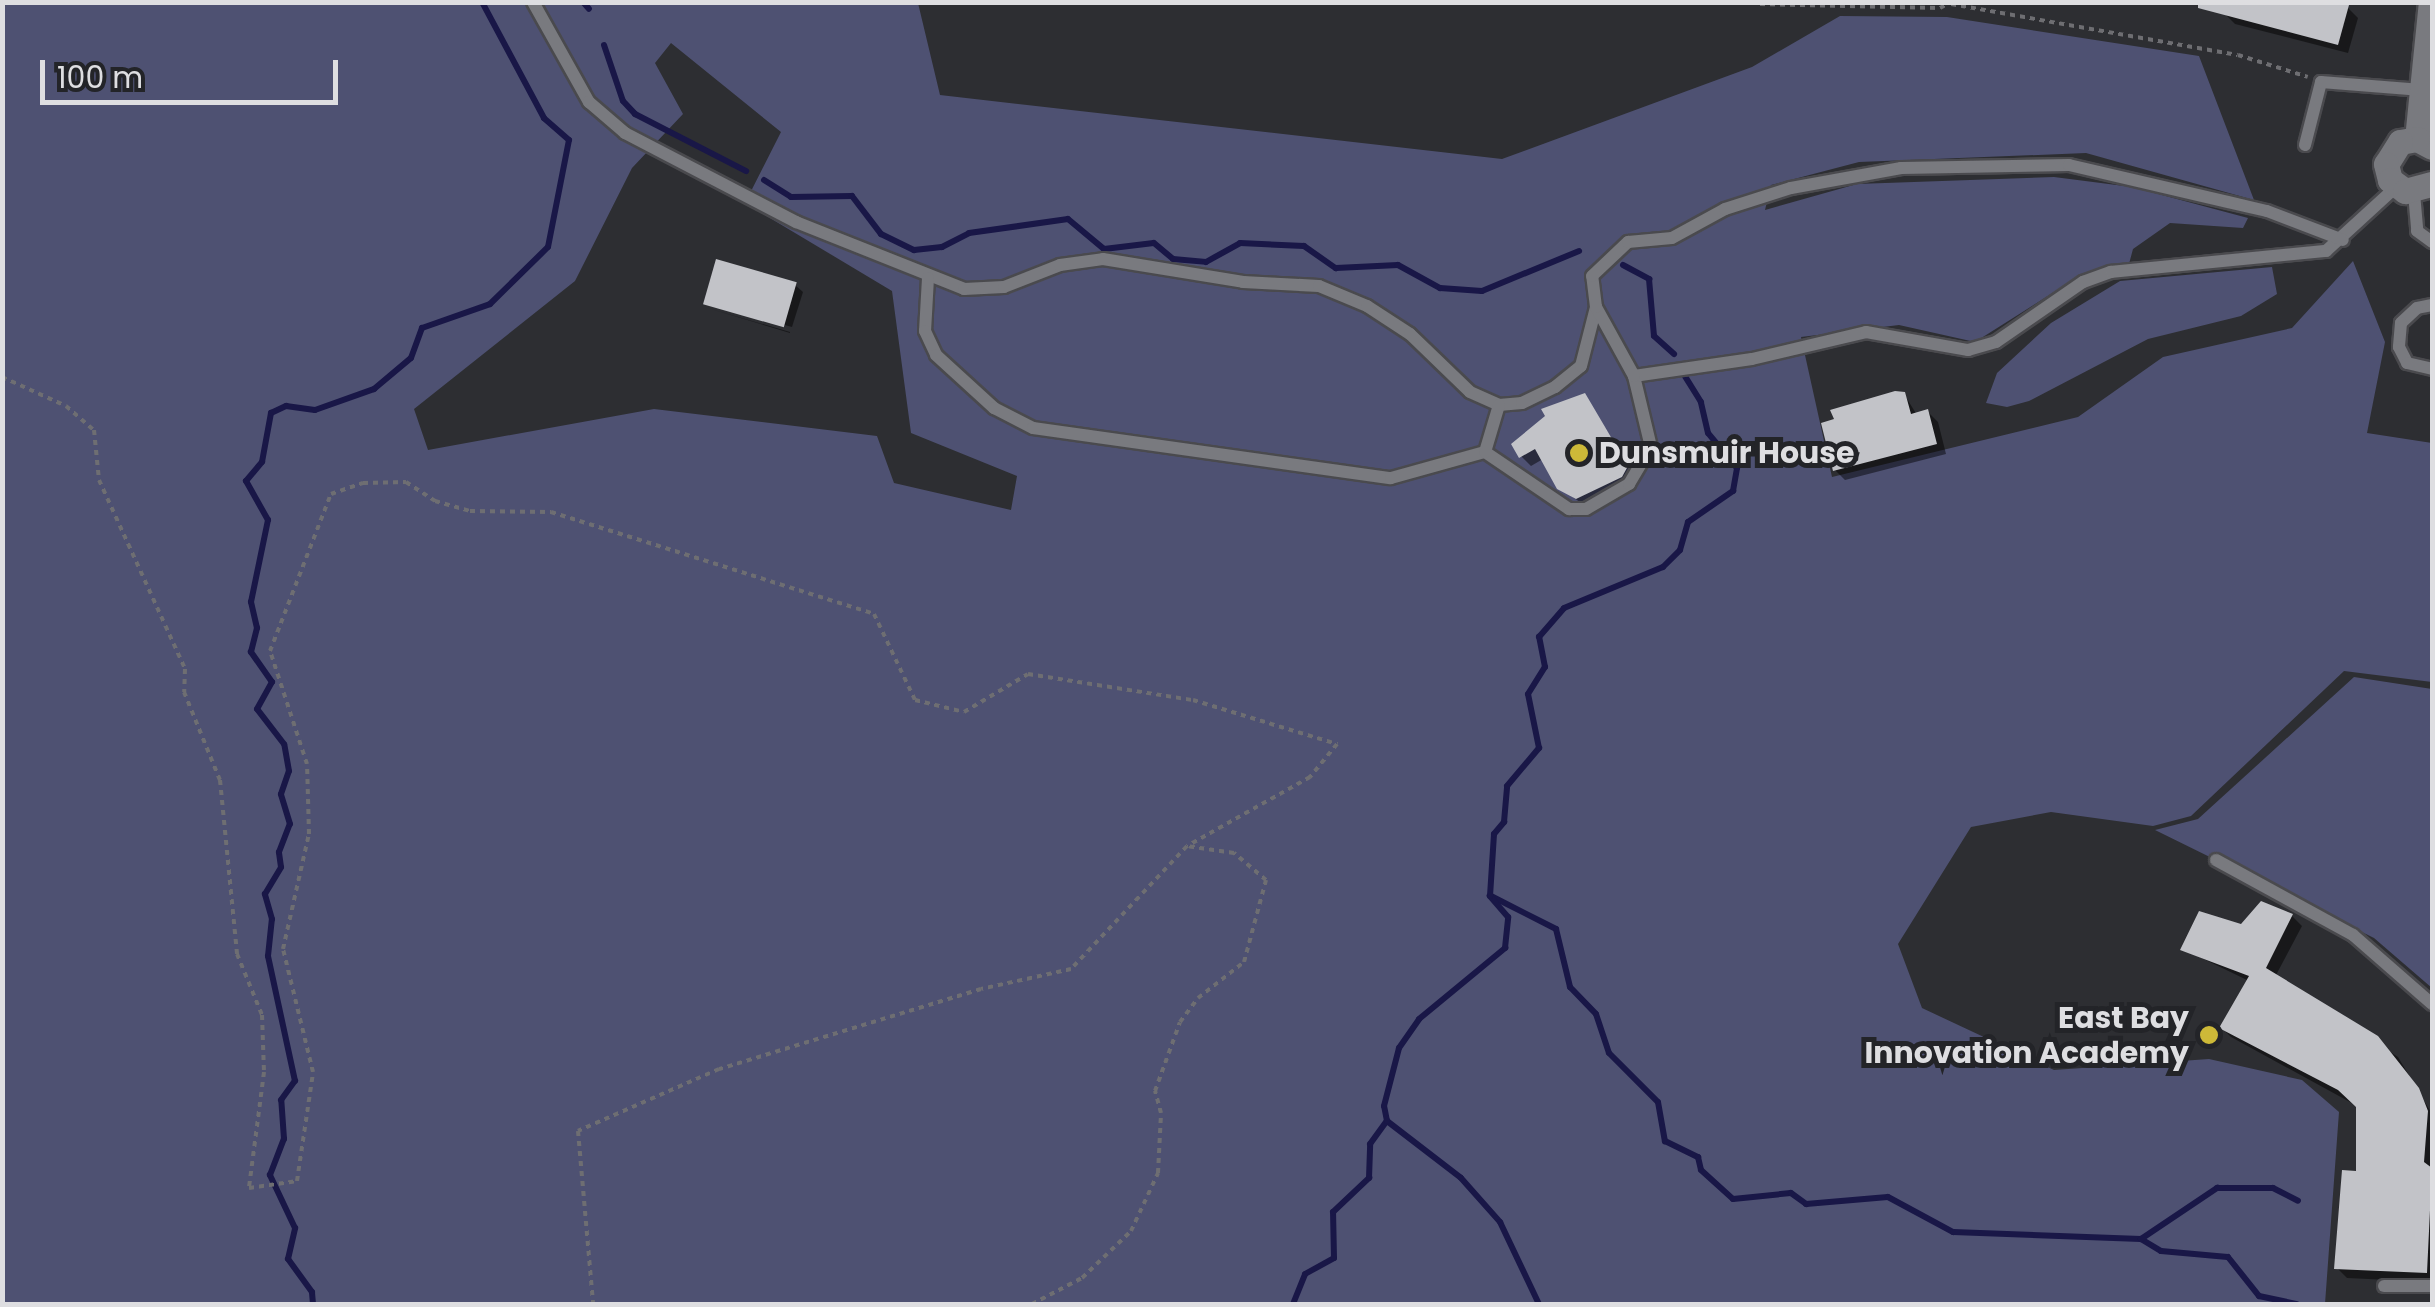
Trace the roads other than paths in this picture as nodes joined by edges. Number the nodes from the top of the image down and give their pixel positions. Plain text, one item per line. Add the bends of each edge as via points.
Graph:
1 (533, 2) edge
2 (2431, 2) edge
3 (2422, 90) junction
4 (2425, 143) edge
5 (2306, 145) dead end
6 (2414, 188) edge
7 (2343, 240) junction
8 (2432, 242) edge
9 (928, 278) junction
10 (2432, 306) edge
11 (1596, 307) junction
12 (2432, 370) edge
13 (1634, 376) junction
14 (1499, 405) junction
15 (1486, 452) junction
16 (2216, 860) dead end
17 (2432, 1004) edge
18 (2384, 1286) dead end
19 (2432, 1286) edge

1 - 9 lane via 588,102 625,133 796,222
2 - 3 street
3 - 4 street
3 - 5 lane via 2321,82
4 - 6 street via 2400,142 2388,155 2387,172
6 - 7 lane
6 - 8 lane via 2417,231
7 - 11 lane via 2267,211 2070,165 1901,168 1791,188 1725,209 1672,238 1628,242 1592,276
7 - 13 lane via 2326,252 2111,272 2083,282 1996,342 1968,350 1866,332 1752,359
9 - 14 lane via 964,290 1004,287 1060,265 1103,259 1242,282 1319,286 1368,306 1410,334 1470,392
9 - 15 lane via 925,331 936,355 994,408 1034,428 1391,478
10 - 12 lane via 2417,308 2401,324 2399,347 2407,364
11 - 13 lane
11 - 14 lane via 1582,366 1522,403
13 - 15 lane via 1651,447 1640,471 1611,497 1570,509
14 - 15 lane
16 - 17 lane via 2353,936
18 - 19 lane

